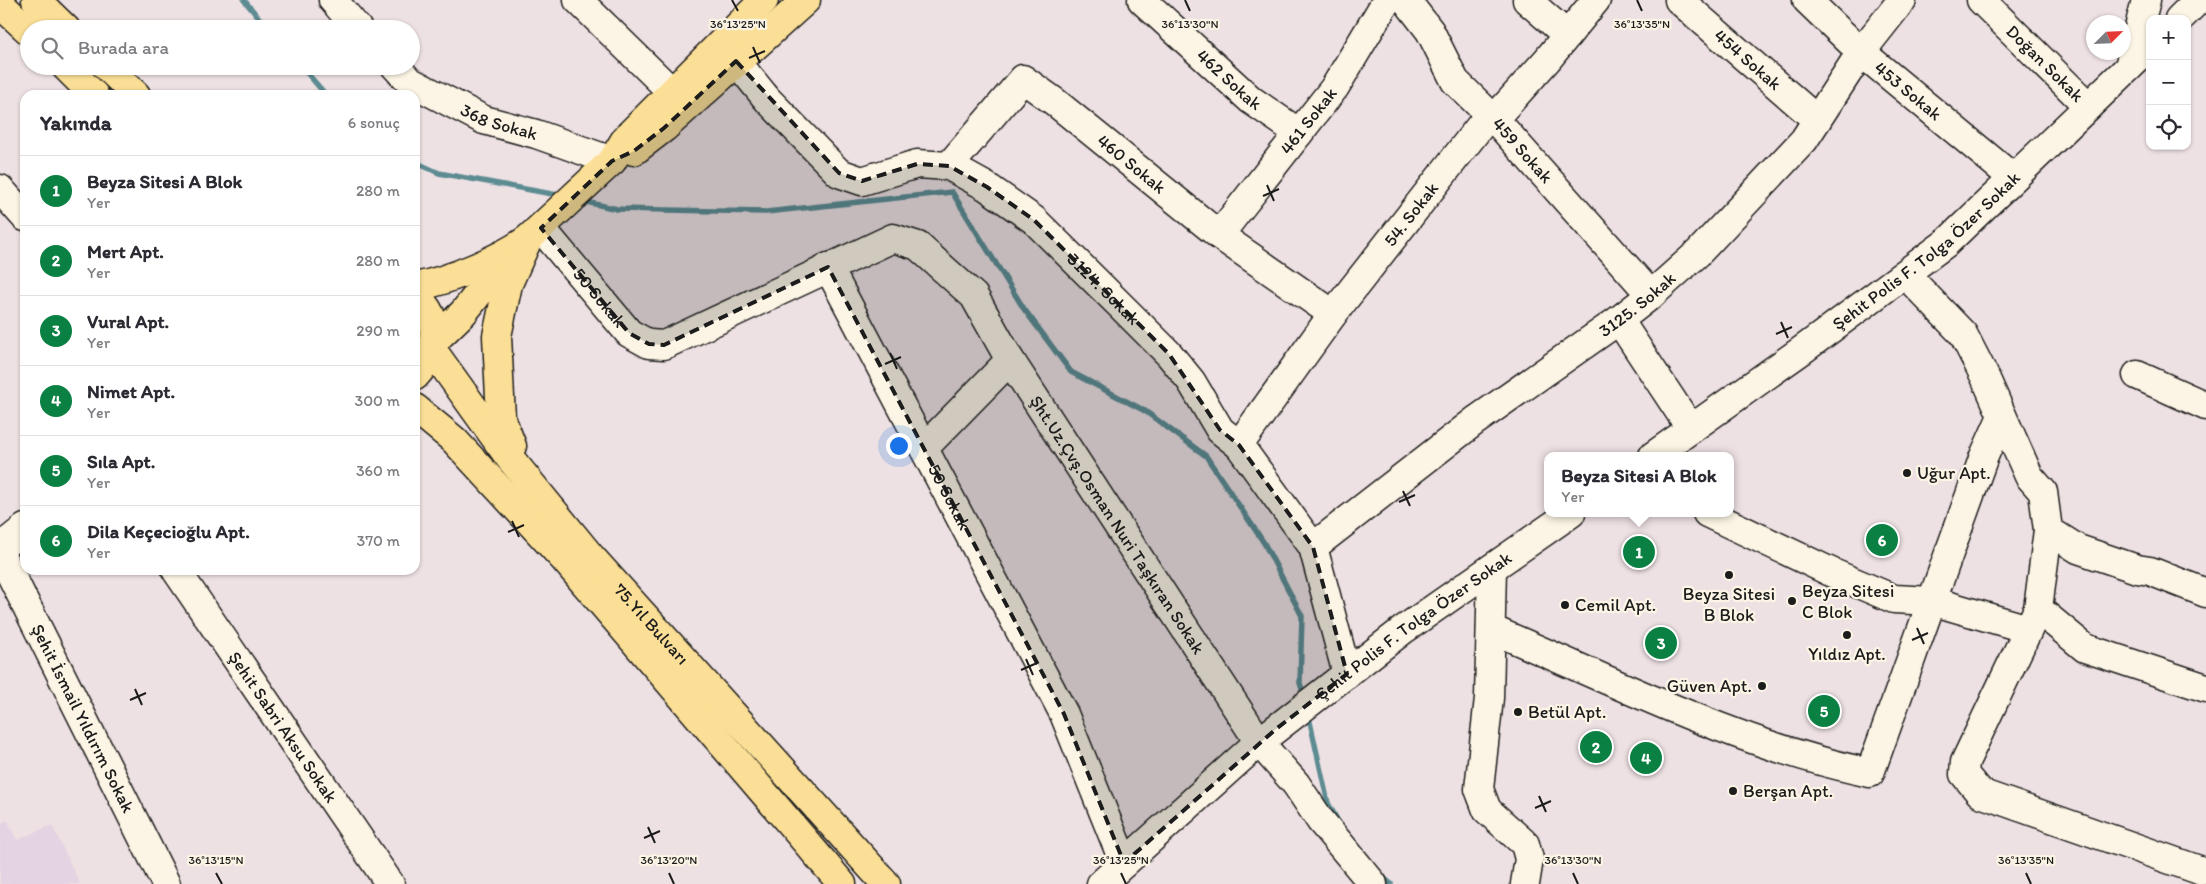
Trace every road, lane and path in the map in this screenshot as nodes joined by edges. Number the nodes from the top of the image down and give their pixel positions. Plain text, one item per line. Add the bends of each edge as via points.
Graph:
1 (36, 0) edge
2 (333, 0) edge
3 (578, 0) edge
4 (764, 0) edge
5 (806, 0) edge
6 (1142, 0) edge
7 (1387, 0) edge
8 (1406, 0) edge
9 (1527, 0) edge
10 (1596, 0) edge
11 (1679, 0) edge
12 (1807, 0) edge
13 (1902, 0) edge
14 (1981, 0) edge
15 (2146, 0) edge
16 (2198, 0) edge
17 (0, 4) edge
18 (2183, 15) edge
19 (57, 20) edge
20 (350, 20) edge
21 (20, 23) edge
22 (1567, 35) junction
23 (2146, 51) edge
24 (1861, 52) junction
25 (736, 61) junction
26 (2129, 67) junction
27 (74, 75) edge
28 (115, 75) edge
29 (403, 75) edge
30 (89, 90) edge
31 (131, 90) edge
32 (672, 92) junction
33 (2088, 106) junction
34 (1494, 119) junction
35 (1817, 120) junction
36 (1299, 133) junction
37 (612, 161) junction
38 (949, 166) junction
39 (2013, 178) junction
40 (0, 189) edge
41 (20, 211) edge
42 (1219, 235) junction
43 (527, 239) junction
44 (828, 267) junction
45 (1905, 274) junction
46 (420, 287) edge
47 (1651, 296) junction
48 (420, 301) edge
49 (1333, 314) junction
50 (1619, 320) junction
51 (434, 345) junction
52 (1010, 360) junction
53 (420, 371) edge
54 (2137, 375) dead end
55 (2206, 406) edge
56 (420, 412) edge
57 (2002, 416) junction
58 (1691, 429) junction
59 (1239, 445) junction
60 (924, 448) junction
61 (1659, 452) edge
62 (524, 476) junction
63 (1565, 517) edge
64 (1715, 517) edge
65 (2048, 530) junction
66 (20, 532) edge
67 (1313, 547) junction
68 (0, 548) edge
69 (0, 553) edge
70 (1492, 568) junction
71 (179, 575) edge
72 (2206, 593) edge
73 (1932, 601) junction
74 (2033, 619) junction
75 (1491, 629) junction
76 (1339, 680) junction
77 (2206, 688) edge
78 (1268, 736) junction
79 (1124, 863) junction
80 (2202, 871) dead end
81 (1360, 880) edge
82 (166, 884) edge
83 (390, 884) edge
84 (842, 884) edge
85 (886, 884) edge
86 (1101, 884) edge
87 (1525, 884) edge

1 - 19 main road
2 - 20 street
3 - 32 street
4 - 32 main road
5 - 25 main road
6 - 36 street, 462 Sokak via 1251,100
7 - 36 street, 461 Sokak via 1335,87
8 - 34 street, 459 Sokak via 1430,31 1455,81
9 - 22 street
10 - 22 street, 54. Sokak
11 - 35 street, 454 Sokak
12 - 24 street, 453 Sokak
13 - 24 street, 3125. Sokak
14 - 33 street, Doğan Sokak
15 - 26 street
16 - 18 street
17 - 21 main road
22 - 34 street, 54. Sokak
23 - 26 street, Şehit Polis F. Tolga Özer Sokak
24 - 35 street, 3125. Sokak
24 - 39 street, 453 Sokak
25 - 37 main road via 664,128 634,151
25 - 38 street, 3124. Sokak via 767,99 840,173 862,181 917,164
26 - 33 street, Şehit Polis F. Tolga Özer Sokak
27 - 30 main road
28 - 31 main road
29 - 37 street, 368 Sokak via 409,81 484,120 536,134
32 - 37 main road via 626,138
33 - 39 street, Şehit Polis F. Tolga Özer Sokak
34 - 47 street, 459 Sokak
34 - 49 street, 54. Sokak via 1484,120
35 - 47 street, 3125. Sokak via 1804,140 1766,182 1698,253
36 - 42 street, 461 Sokak
37 - 43 main road
38 - 42 street, 460 Sokak via 1023,79
38 - 59 street, 3124. Sokak via 987,187 1034,220 1168,354 1190,381 1220,430
39 - 45 street, Şehit Polis F. Tolga Özer Sokak via 1946,243
40 - 41 street
42 - 49 street, 460 Sokak
43 - 44 street, 50 Sokak via 629,332 649,344 664,345
43 - 46 main road
43 - 51 main road
43 - 62 main road via 508,284 497,336 501,418
44 - 52 street, Şht.Uz.Çvş.Osman Nuri Taşkıran Sokak via 893,238 918,246 974,296
44 - 60 street, 50 Sokak
45 - 57 street via 1963,334
45 - 58 street, Şehit Polis F. Tolga Özer Sokak
47 - 50 street, 3125. Sokak
48 - 51 main road via 434,324
49 - 59 street, 54. Sokak
50 - 58 street
50 - 67 street, 3125. Sokak via 1475,422
51 - 53 main road
51 - 62 main road, 75.Yıl Bulvarı
52 - 60 street
52 - 78 street, Şht.Uz.Çvş.Osman Nuri Taşkıran Sokak
54 - 55 street
56 - 84 main road, 75.Yıl Bulvarı via 454,440 564,559
57 - 65 street via 2029,476 2043,492
57 - 73 street via 1984,456
58 - 61 street, Şehit Polis F. Tolga Özer Sokak
59 - 67 street, 3124. Sokak
60 - 79 street, 50 Sokak via 1064,714
62 - 85 main road, 75.Yıl Bulvarı via 591,557
63 - 70 street, Şehit Polis F. Tolga Özer Sokak
64 - 73 street via 1894,599
65 - 72 street via 2078,549 2137,570 2150,571
65 - 74 street
66 - 68 street
67 - 76 street, 3124. Sokak
69 - 82 street, Şehit İsmail Yıldırım Sokak
70 - 75 street
70 - 76 street, Şehit Polis F. Tolga Özer Sokak
71 - 83 street, Şehit Sabri Aksu Sokak
73 - 74 street
73 - 75 street via 1870,773 1822,762 1698,719
74 - 77 street via 2085,648
74 - 80 street via 1964,762 1964,774 1980,793
75 - 87 street via 1479,788 1487,810 1525,844 1529,859
76 - 78 street, Şehit Polis F. Tolga Özer Sokak
78 - 79 street, Şehit Polis F. Tolga Özer Sokak
78 - 81 street, Şht.Uz.Çvş.Osman Nuri Taşkıran Sokak
79 - 86 street, Şehit Polis F. Tolga Özer Sokak

